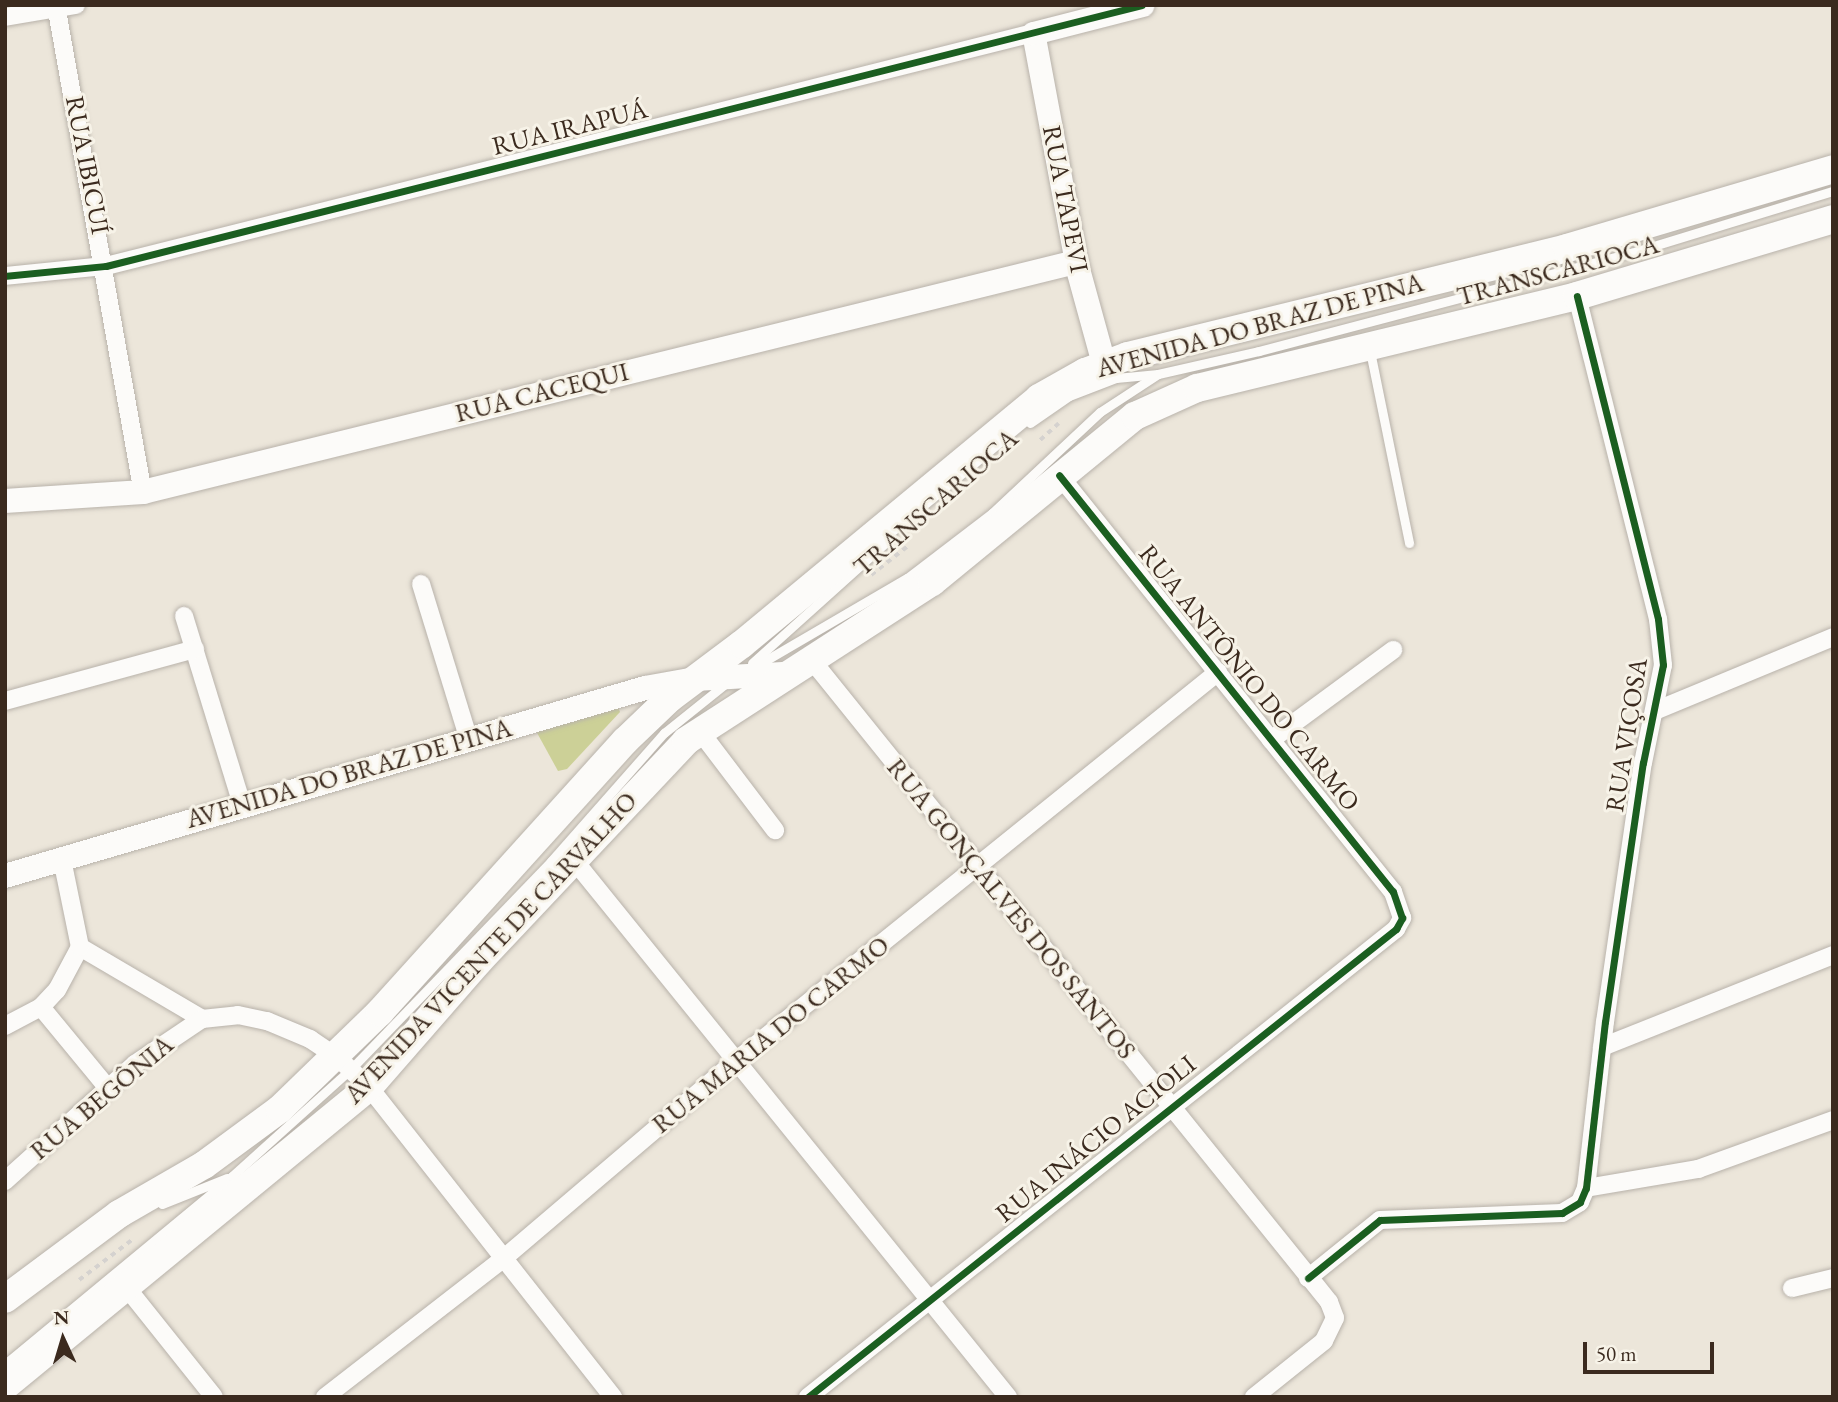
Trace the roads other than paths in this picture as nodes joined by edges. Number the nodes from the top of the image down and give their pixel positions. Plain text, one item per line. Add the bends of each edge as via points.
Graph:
1 (76, 5) edge
2 (1142, 5) edge
3 (57, 7) edge
4 (5, 17) edge
5 (1033, 33) junction
6 (1833, 169) edge
7 (1833, 191) edge
8 (1833, 219) edge
9 (1076, 261) junction
10 (106, 266) junction
11 (5, 276) edge
12 (1577, 296) junction
13 (1369, 349) junction
14 (1104, 364) junction
15 (1158, 374) junction
16 (1025, 427) dead end
17 (1005, 442) dead end
18 (1059, 475) junction
19 (143, 492) junction
20 (5, 501) edge
21 (917, 515) dead end
22 (897, 533) dead end
23 (1409, 542) dead end
24 (421, 584) dead end
25 (184, 617) dead end
26 (1833, 637) edge
27 (195, 649) junction
28 (1393, 650) dead end
29 (810, 658) junction
30 (1218, 672) junction
31 (783, 674) junction
32 (737, 676) junction
33 (695, 679) junction
34 (5, 701) edge
35 (1657, 710) junction
36 (699, 730) junction
37 (468, 737) junction
38 (1271, 740) junction
39 (242, 805) junction
40 (775, 830) dead end
41 (62, 859) junction
42 (573, 859) junction
43 (976, 868) junction
44 (5, 877) edge
45 (1403, 910) joint
46 (80, 947) junction
47 (1833, 955) edge
48 (41, 1007) junction
49 (202, 1018) junction
50 (5, 1026) edge
51 (1602, 1047) junction
52 (737, 1060) junction
53 (352, 1071) junction
54 (107, 1087) junction
55 (1171, 1104) junction
56 (1833, 1120) edge
57 (232, 1176) junction
58 (5, 1181) edge
59 (1587, 1188) junction
60 (505, 1258) junction
61 (1308, 1278) junction
62 (1833, 1278) edge
63 (127, 1288) junction
64 (1791, 1288) dead end
65 (5, 1299) edge
66 (933, 1299) junction
67 (5, 1312) edge
68 (5, 1364) edge
69 (5, 1386) edge
70 (214, 1397) edge
71 (325, 1397) edge
72 (613, 1397) edge
73 (808, 1397) edge
74 (1008, 1397) edge
75 (1254, 1397) edge

1 - 3 street
2 - 5 street, RUA IRAPUÁ
3 - 4 street
3 - 10 street, RUA IBICUÍ
5 - 9 street, RUA TAPEVI
5 - 10 street, RUA IRAPUÁ
6 - 14 main road, AVENIDA DO BRAZ DE PINA via 1567,248
7 - 15 lane, TRANSCARIOCA via 1631,253
8 - 12 main road, AVENIDA DO BRAZ DE PINA
9 - 14 main road, RUA TAPEVI
9 - 19 main road, RUA CACEQUI
10 - 11 street, RUA IRAPUÁ
10 - 19 street, RUA IBICUÍ
12 - 13 main road, AVENIDA DO BRAZ DE PINA
12 - 35 street, RUA VIÇOSA via 1658,618 1663,665
13 - 18 main road, AVENIDA DO BRAZ DE PINA via 1165,399 1109,433
13 - 23 lane
14 - 33 main road, AVENIDA DO BRAZ DE PINA via 1040,398
15 - 16 lane, TRANSCARIOCA via 1138,373 1090,388
15 - 32 lane, TRANSCARIOCA via 1100,412 992,513 907,578
17 - 21 lane, TRANSCARIOCA
18 - 29 main road, AVENIDA DO BRAZ DE PINA via 932,582
18 - 30 street, RUA ANTÔNIO DO CARMO
19 - 20 main road, RUA CACEQUI
22 - 32 lane, TRANSCARIOCA
24 - 37 street
25 - 27 street
26 - 35 street
27 - 34 street
27 - 39 street
28 - 38 street
29 - 31 main road, AVENIDA DO BRAZ DE PINA
29 - 43 street, RUA GONÇALVES DOS SANTOS
30 - 38 street, RUA ANTÔNIO DO CARMO
30 - 43 street, RUA MARIA DO CARMO
31 - 32 main road, AVENIDA DO BRAZ DE PINA
31 - 36 main road, AVENIDA VICENTE DE CARVALHO
32 - 33 main road, AVENIDA DO BRAZ DE PINA
32 - 53 lane, TRANSCARIOCA via 664,733 551,861
33 - 37 main road, AVENIDA DO BRAZ DE PINA via 645,688
33 - 53 main road, AVENIDA VICENTE DE CARVALHO via 625,741
35 - 51 street, RUA VIÇOSA via 1643,763
36 - 40 street
36 - 42 main road, AVENIDA VICENTE DE CARVALHO
37 - 39 main road, AVENIDA DO BRAZ DE PINA
38 - 45 street, RUA ANTÔNIO DO CARMO
39 - 41 main road, AVENIDA DO BRAZ DE PINA
41 - 44 main road, AVENIDA DO BRAZ DE PINA
41 - 46 street
42 - 52 street
42 - 53 main road, AVENIDA VICENTE DE CARVALHO
43 - 52 street, RUA MARIA DO CARMO
43 - 55 street, RUA GONÇALVES DOS SANTOS
45 - 55 street, RUA INÁCIO ACIOLI via 1396,929
46 - 48 street via 57,990
46 - 49 street
47 - 51 street
48 - 50 street
48 - 54 street
49 - 53 street via 238,1015 267,1021 310,1039
49 - 54 street, RUA BEGÔNIA
51 - 59 street, RUA VIÇOSA
52 - 60 street, RUA MARIA DO CARMO
52 - 66 street
53 - 57 lane, TRANSCARIOCA
53 - 60 street
53 - 63 main road, AVENIDA VICENTE DE CARVALHO
53 - 65 main road, AVENIDA VICENTE DE CARVALHO via 119,1214
54 - 58 street, RUA BEGÔNIA
55 - 61 street, RUA GONÇALVES DOS SANTOS
55 - 66 street, RUA INÁCIO ACIOLI
56 - 59 street via 1698,1169
57 - 67 lane, TRANSCARIOCA via 142,1213
57 - 68 lane, TRANSCARIOCA
59 - 61 street via 1571,1209 1548,1215 1380,1220
60 - 71 street, RUA MARIA DO CARMO
60 - 72 street
61 - 75 street, RUA GONÇALVES DOS SANTOS via 1333,1309 1333,1327 1324,1341
62 - 64 street
63 - 69 main road, AVENIDA VICENTE DE CARVALHO
63 - 70 street
66 - 73 street, RUA INÁCIO ACIOLI
66 - 74 street

